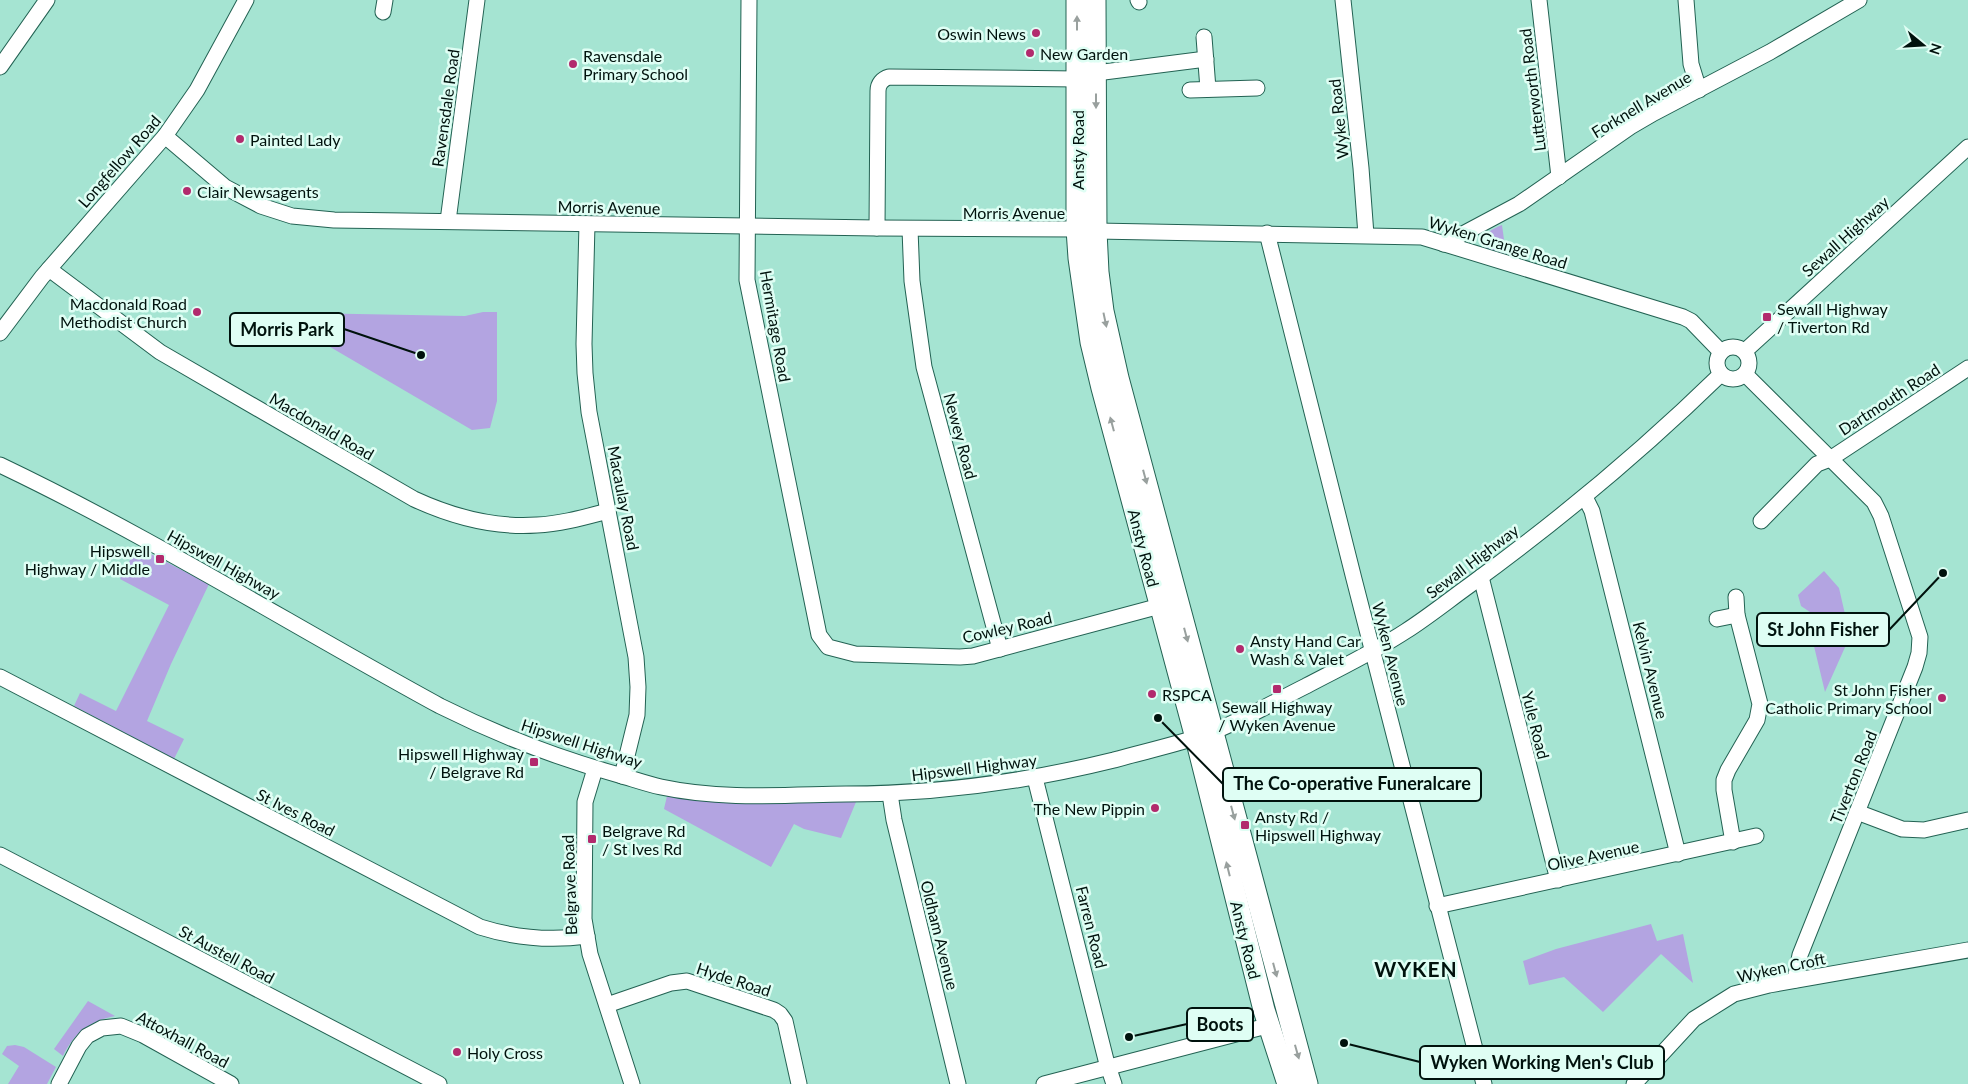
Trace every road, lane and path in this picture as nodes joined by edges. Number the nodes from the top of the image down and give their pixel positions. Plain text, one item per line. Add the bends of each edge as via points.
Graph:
1 (47, 0) edge
2 (246, 0) edge
3 (477, 0) edge
4 (749, 0) edge
5 (1077, 0) edge
6 (1096, 0) edge
7 (1343, 0) edge
8 (1539, 0) edge
9 (1686, 0) edge
10 (1859, 0) edge
11 (1204, 37) dead end
12 (1206, 59) junction
13 (0, 67) edge
14 (1086, 76) junction
15 (1257, 88) dead end
16 (1190, 90) dead end
17 (1208, 90) junction
18 (1699, 90) junction
19 (165, 136) junction
20 (1968, 147) edge
21 (1559, 177) junction
22 (448, 221) junction
23 (587, 224) junction
24 (746, 225) junction
25 (877, 228) junction
26 (910, 229) junction
27 (1086, 230) junction
28 (1267, 233) junction
29 (1366, 235) junction
30 (1444, 244) junction
31 (48, 269) junction
32 (0, 333) edge
33 (1745, 351) junction
34 (1721, 352) junction
35 (1968, 368) edge
36 (1721, 374) junction
37 (1745, 374) junction
38 (1830, 459) junction
39 (0, 465) edge
40 (1585, 497) junction
41 (608, 511) junction
42 (1761, 521) dead end
43 (1481, 577) junction
44 (1736, 597) dead end
45 (1160, 606) junction
46 (1737, 615) junction
47 (1717, 619) dead end
48 (831, 648) joint
49 (1000, 649) junction
50 (1372, 652) junction
51 (0, 677) edge
52 (1205, 734) junction
53 (595, 769) junction
54 (622, 776) junction
55 (1035, 778) junction
56 (890, 794) junction
57 (1857, 812) junction
58 (1968, 820) edge
59 (1756, 836) dead end
60 (1733, 842) junction
61 (1678, 854) junction
62 (0, 855) edge
63 (1558, 880) junction
64 (1437, 906) junction
65 (587, 936) junction
66 (1968, 950) edge
67 (1795, 980) junction
68 (607, 1005) junction
69 (1272, 1024) junction
70 (1108, 1068) junction
71 (420, 1080) edge
72 (59, 1084) edge
73 (231, 1084) edge
74 (439, 1084) edge
75 (632, 1084) edge
76 (799, 1084) edge
77 (958, 1084) edge
78 (1044, 1084) edge
79 (1114, 1084) edge
80 (1288, 1084) edge
81 (1307, 1084) edge
82 (1484, 1084) edge
83 (1634, 1084) edge

1 - 13 street
2 - 19 street, Longfellow Road via 197,90
3 - 22 street, Ravensdale Road
4 - 24 street, Hermitage Road
14 -> 5 highway, Ansty Road
6 - 14 highway, Ansty Road
7 - 29 street, Wyke Road
8 - 21 street, Lutterworth Road
9 - 18 street via 1691,64
10 - 18 street, Forknell Avenue
11 - 12 street
12 - 14 street
12 - 17 street
14 - 25 street via 884,79 878,88
14 - 27 highway, Ansty Road
15 - 17 street
16 - 17 street
18 - 21 street, Forknell Avenue via 1630,128
19 - 22 street, Morris Avenue via 225,187 269,209 292,216 334,220
19 - 31 street, Longfellow Road
20 - 33 street, Sewall Highway
21 - 30 street, Forknell Avenue via 1519,204
22 - 23 street, Morris Avenue
23 - 24 street, Morris Avenue
23 - 41 street, Macaulay Road via 585,373
24 - 25 street, Morris Avenue
24 - 48 street, Hermitage Road via 748,280 754,313 819,634
25 - 26 street, Morris Avenue
26 - 27 street, Morris Avenue
26 - 49 street, Newey Road via 912,281 924,368
27 - 28 street, Wyken Grange Road
45 -> 27 highway, Ansty Road via 1091,342 1079,258
27 -> 52 highway, Ansty Road via 1098,272 1117,373
28 - 29 street, Wyken Grange Road
28 - 50 street, Wyken Avenue
29 - 30 street, Wyken Grange Road via 1415,236
30 - 34 street, Wyken Grange Road via 1683,317
31 - 32 street, Longfellow Road
31 - 41 street, Macdonald Road via 160,352 414,499 441,511 516,526 560,522
33 - 34 street via 1732,348
33 - 37 street via 1749,361
34 - 36 street via 1718,364
35 - 38 street, Dartmouth Road
36 - 37 street via 1734,378
36 - 40 street, Sewall Highway
37 - 38 street, Tiverton Road
38 - 42 street, Dartmouth Road via 1817,464
38 - 57 street, Tiverton Road via 1874,502 1920,637 1916,667
39 - 53 street, Hipswell Highway via 171,555 440,706 513,740
40 - 43 street, Sewall Highway
40 - 61 street, Kelvin Avenue via 1592,511
41 - 54 street, Macaulay Road via 636,657 638,686 636,715
43 - 50 street, Sewall Highway
43 - 63 street, Yule Road
44 - 46 street
45 - 49 street, Cowley Road
45 - 52 highway, Ansty Road
46 - 47 street
46 - 60 street via 1760,704 1757,720 1724,780
48 - 49 street, Cowley Road via 855,654 960,657
50 - 52 street, Sewall Highway via 1256,712
50 - 64 street, Wyken Avenue
51 - 65 street, St Ives Road via 480,927 551,939
52 - 55 street, Hipswell Highway via 1173,745
52 - 69 highway, Ansty Road
53 - 54 street, Hipswell Highway
53 - 65 street, Belgrave Road via 586,802 584,919
54 - 56 street, Hipswell Highway via 662,788 748,796
55 - 56 street, Hipswell Highway
55 - 70 street, Farren Road
56 - 77 street, Oldham Avenue
57 - 58 street via 1902,829 1924,830
57 - 67 street, Tiverton Road via 1800,955
59 - 60 street, Olive Avenue
60 - 61 street, Olive Avenue
61 - 63 street, Olive Avenue
62 - 71 street, St Austell Road
63 - 64 street, Olive Avenue
64 - 82 street, Wyken Avenue
65 - 68 street, Belgrave Road
66 - 67 street, Wyken Croft
67 - 83 street, Wyken Croft via 1734,994 1705,1010
68 - 75 street, Belgrave Road
68 - 76 street, Hyde Road via 671,983 687,981 774,1010 785,1021
69 - 70 street
69 - 80 highway, Ansty Road
69 -> 81 highway, Ansty Road
70 - 78 street
70 - 79 street, Farren Road
71 - 74 street, St Austell Road
72 - 73 street, Attoxhall Road via 87,1036 102,1028 121,1026

